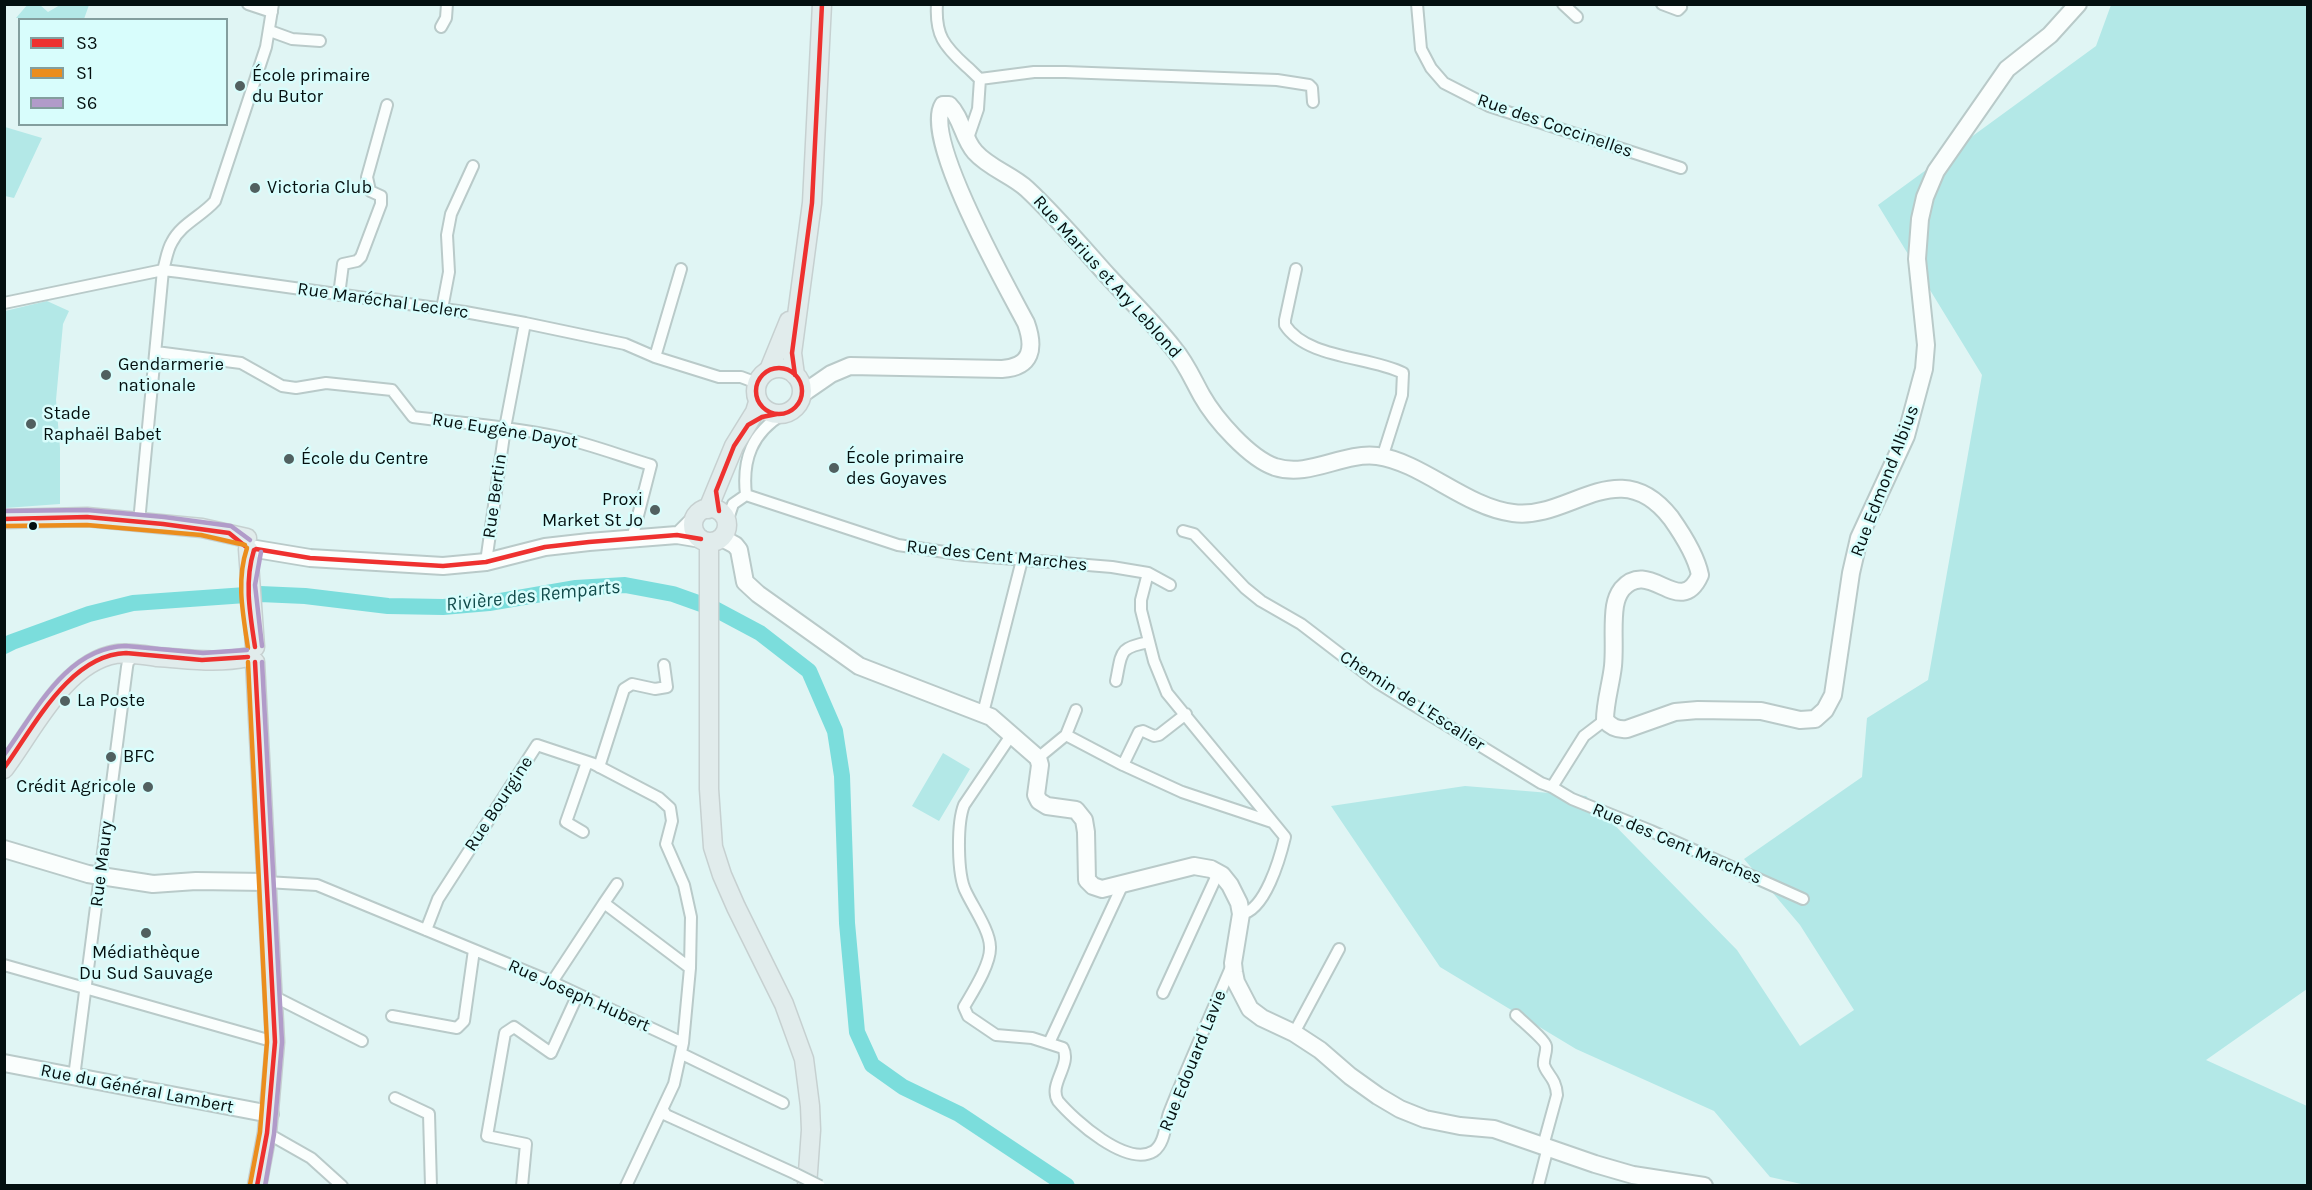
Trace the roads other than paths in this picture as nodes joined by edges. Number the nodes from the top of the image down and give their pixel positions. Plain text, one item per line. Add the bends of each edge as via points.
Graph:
1 (248, 4) edge
2 (447, 4) edge
3 (822, 4) edge
4 (938, 4) edge
5 (1417, 4) edge
6 (1563, 4) edge
7 (1662, 4) edge
8 (2078, 4) edge
9 (1678, 7) edge
10 (272, 8) edge
11 (1577, 17) dead end
12 (441, 27) dead end
13 (270, 31) junction
14 (320, 41) dead end
15 (980, 79) junction
16 (1312, 102) dead end
17 (387, 105) dead end
18 (967, 142) junction
19 (473, 166) dead end
20 (1681, 168) dead end
21 (681, 269) dead end
22 (1296, 269) dead end
23 (163, 270) junction
24 (801, 275) junction
25 (339, 295) junction
26 (4, 303) edge
27 (442, 309) junction
28 (525, 323) junction
29 (156, 352) junction
30 (655, 357) junction
31 (763, 376) junction
32 (798, 382) junction
33 (758, 402) junction
34 (780, 414) junction
35 (748, 425) junction
36 (505, 428) junction
37 (1382, 458) junction
38 (746, 495) junction
39 (4, 519) edge
40 (139, 522) junction
41 (713, 526) junction
42 (1184, 531) dead end
43 (632, 539) junction
44 (251, 548) junction
45 (1022, 560) junction
46 (486, 562) junction
47 (1148, 573) junction
48 (1170, 585) dead end
49 (1149, 642) junction
50 (253, 649) junction
51 (135, 655) junction
52 (664, 665) dead end
53 (1116, 681) dead end
54 (1076, 710) dead end
55 (983, 713) junction
56 (1186, 714) junction
57 (1605, 720) junction
58 (1011, 734) junction
59 (1066, 735) junction
60 (1038, 758) junction
61 (587, 762) junction
62 (1123, 765) junction
63 (599, 766) junction
64 (4, 769) edge
65 (1552, 787) junction
66 (1274, 822) junction
67 (583, 832) dead end
68 (4, 849) edge
69 (1218, 873) junction
70 (101, 876) junction
71 (266, 882) junction
72 (617, 884) dead end
73 (1123, 884) junction
74 (1803, 899) dead end
75 (603, 903) junction
76 (1241, 914) junction
77 (426, 930) junction
78 (1339, 949) dead end
79 (474, 950) junction
80 (1233, 963) junction
81 (4, 965) edge
82 (690, 968) junction
83 (552, 982) junction
84 (86, 988) junction
85 (1163, 993) dead end
86 (578, 994) junction
87 (273, 996) junction
88 (1516, 1015) dead end
89 (392, 1016) dead end
90 (1294, 1033) junction
91 (362, 1041) dead end
92 (275, 1042) junction
93 (1049, 1043) junction
94 (682, 1048) junction
95 (4, 1063) edge
96 (74, 1077) junction
97 (395, 1098) dead end
98 (783, 1103) dead end
99 (663, 1110) junction
100 (270, 1114) junction
101 (267, 1133) junction
102 (1545, 1147) junction
103 (802, 1180) edge
104 (257, 1185) edge
105 (342, 1185) edge
106 (431, 1185) edge
107 (522, 1185) edge
108 (626, 1185) edge
109 (820, 1185) edge
110 (1538, 1185) edge
111 (1704, 1185) edge

1 - 10 street
2 - 12 street
3 - 24 main road via 812,203
4 - 15 street via 939,35 952,54
5 - 20 street, Rue des Coccinelles via 1421,49 1444,83 1489,106
6 - 11 street
7 - 9 street
8 - 57 main road, Rue Edmond Albius via 2050,35 2007,69 1936,171 1925,197 1917,259 1926,345 1924,369 1906,436 1859,538 1833,694 1825,711 1815,719 1800,720 1761,711 1675,712 1619,729
10 - 13 street
13 - 14 street via 292,39
13 - 23 street via 215,201 172,242
15 - 16 street via 1065,72 1277,80 1309,85
15 - 18 street via 978,109
17 - 25 street via 367,177 370,190 381,196 381,204 361,257 343,264
18 - 32 main road, Rue Marius et Ary Leblond via 953,109 943,105 939,117 956,185 1030,334 1032,344 1025,360 1011,368 858,365
18 - 37 main road, Rue Marius et Ary Leblond via 976,154 1025,187 1053,215 1173,347 1217,418 1256,456 1287,470 1355,457
19 - 27 street via 450,214 449,272
21 - 30 street
22 - 37 street via 1285,320 1291,332 1313,347 1403,373 1402,395
23 - 25 street, Rue Maréchal Leclerc
23 - 26 street, Rue Maréchal Leclerc
23 - 29 street
24 - 31 main road via 789,323
24 - 32 main road via 792,353
25 - 27 street, Rue Maréchal Leclerc
27 - 28 street, Rue Maréchal Leclerc
28 - 30 street, Rue Maréchal Leclerc via 625,344
28 - 36 street, Rue Bertin
29 - 36 street, Rue Eugène Dayot via 241,363 282,386 326,383 392,390 413,417
29 - 40 street
30 - 31 street, Rue Maréchal Leclerc via 719,377
31 - 32 main road via 783,368
31 - 33 main road via 756,396
32 - 34 main road via 796,407
33 - 34 main road via 770,412
33 - 35 main road
34 - 35 main road via 762,417
34 - 38 street via 755,440 743,475
35 - 41 main road via 734,446 716,491
36 - 43 street, Rue Eugène Dayot via 585,443 651,465
36 - 46 street, Rue Bertin
37 - 57 main road, Rue Marius et Ary Leblond via 1480,503 1513,513 1549,509 1608,489 1631,490 1662,507 1691,551 1700,575 1691,590 1684,593 1640,579 1623,588 1615,605 1613,663
38 - 41 street
38 - 45 street, Rue des Cent Marches via 898,545
39 - 40 main road via 87,517
40 - 44 main road via 229,533
41 - 43 main road via 679,535
41 - 55 main road via 739,550 743,576 751,588 859,666
41 - 103 main road via 708,570 713,847 784,1004 804,1059 811,1122
42 - 65 street, Chemin de L'Escalier via 1194,534 1253,595 1301,624 1378,683 1514,768
43 - 46 main road via 545,547
44 - 46 main road via 310,558 443,566
44 - 50 main road
45 - 47 street, Rue des Cent Marches
45 - 55 street
47 - 48 street
47 - 49 street via 1141,610
49 - 53 street via 1125,650
49 - 56 street via 1167,693
50 - 51 main road via 225,662
50 - 71 main road
51 - 64 main road via 105,657 62,687
51 - 70 street, Rue Maury via 127,667
52 - 63 street via 667,687 655,689 632,684 624,689
54 - 59 street
55 - 58 main road
56 - 62 street via 1159,735 1139,732
56 - 66 street
57 - 65 street via 1584,736
58 - 60 main road
58 - 93 street via 964,804 961,816 964,889 990,948 964,1007 968,1016 996,1035
59 - 60 street
59 - 62 street
60 - 73 main road via 1035,787 1040,801 1047,806 1076,810 1084,820 1087,880 1102,888
61 - 63 street, Rue Bourgine
61 - 67 street via 566,822
61 - 77 street, Rue Bourgine via 537,745 438,899
62 - 66 street via 1182,792
63 - 82 street, Rue Bourgine via 659,798 670,808 672,821 666,844 684,885 691,917
65 - 74 street, Rue des Cent Marches
66 - 76 street via 1285,837 1279,861 1258,905
68 - 70 main road
69 - 73 main road via 1194,866
69 - 76 main road via 1230,885
69 - 85 street
70 - 71 main road via 153,884
70 - 84 street, Rue Maury
71 - 77 street, Rue Joseph Hubert via 317,885
71 - 87 main road
72 - 75 street
73 - 93 street
75 - 82 street
75 - 83 street
76 - 80 main road
77 - 79 street, Rue Joseph Hubert
78 - 90 street
79 - 83 street, Rue Joseph Hubert
79 - 89 street via 464,1021 460,1026
80 - 90 main road via 1236,982 1250,1009
80 - 93 street, Rue Edouard Lavie via 1155,1150 1141,1154 1112,1147 1061,1105 1055,1091 1065,1051
81 - 84 street
82 - 94 street, Rue Bourgine
83 - 86 street, Rue Joseph Hubert
84 - 92 street
84 - 96 street, Rue Maury
86 - 94 street, Rue Joseph Hubert
86 - 107 street via 551,1053 514,1027 505,1033 486,1136 526,1144
87 - 91 street
87 - 92 main road
88 - 102 street via 1545,1041 1544,1066 1557,1087
90 - 102 main road via 1400,1108 1425,1119 1494,1130
92 - 100 main road
94 - 98 street
94 - 99 street, Rue Bourgine
95 - 96 main road, Rue du Général Lambert
96 - 100 main road, Rue du Général Lambert
97 - 106 street via 429,1114
99 - 103 street via 666,1115
99 - 108 street, Rue Bourgine
100 - 101 main road
101 - 104 main road
101 - 105 street via 311,1158
102 - 110 street
102 - 111 main road via 1633,1175
103 - 109 street, bridge

